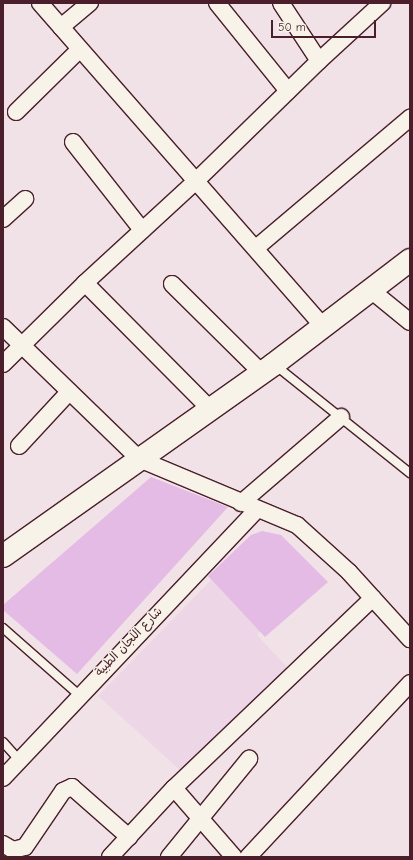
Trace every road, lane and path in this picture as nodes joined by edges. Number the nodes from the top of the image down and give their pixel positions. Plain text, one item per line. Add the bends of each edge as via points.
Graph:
1 (40, 3) edge
2 (90, 3) edge
3 (217, 3) edge
4 (281, 3) edge
5 (382, 3) edge
6 (61, 27) junction
7 (80, 50) junction
8 (319, 61) junction
9 (288, 91) junction
10 (16, 112) dead end
11 (410, 118) edge
12 (73, 142) dead end
13 (196, 181) junction
14 (25, 199) dead end
15 (3, 219) edge
16 (142, 230) junction
17 (256, 248) junction
18 (410, 260) edge
19 (85, 283) junction
20 (172, 284) dead end
21 (372, 290) junction
22 (410, 322) edge
23 (324, 327) junction
24 (3, 328) edge
25 (22, 347) junction
26 (3, 364) edge
27 (268, 369) junction
28 (69, 392) junction
29 (210, 409) junction
30 (341, 417) junction
31 (19, 446) dead end
32 (140, 459) junction
33 (410, 473) edge
34 (241, 503) junction
35 (257, 509) junction
36 (3, 556) edge
37 (373, 598) junction
38 (3, 628) edge
39 (410, 639) edge
40 (410, 683) edge
41 (79, 695) junction
42 (3, 742) edge
43 (19, 760) junction
44 (249, 760) dead end
45 (3, 778) edge
46 (174, 788) junction
47 (200, 818) junction
48 (129, 837) junction
49 (3, 844) edge
50 (110, 857) edge
51 (169, 857) edge
52 (234, 857) edge
53 (248, 857) edge

1 - 6 street
2 - 6 street
3 - 9 street
4 - 8 street
5 - 8 street
6 - 7 street
7 - 10 street
7 - 13 street
8 - 9 street
9 - 13 street
11 - 17 street
12 - 16 street
13 - 16 street
13 - 17 street
14 - 15 street
16 - 19 street
17 - 23 street
18 - 21 street
19 - 25 street
19 - 29 street
20 - 27 street
21 - 22 street
21 - 23 street
23 - 27 street
24 - 25 street
25 - 26 street
25 - 28 street
27 - 29 street
27 - 30 lane
28 - 31 street
28 - 32 street
29 - 32 street
30 - 33 lane
30 - 34 street
32 - 34 street
32 - 36 street
34 - 35 street
35 - 37 street via 297,525
35 - 41 street, شارع اللجان الطبية
37 - 39 street
37 - 46 street
38 - 41 lane
40 - 53 street
41 - 43 street, شارع اللجان الطبية
42 - 43 lane
43 - 45 street, شارع اللجان الطبية
44 - 47 street
46 - 47 street
46 - 48 street
47 - 51 street
47 - 52 street
48 - 49 street via 72,787 63,791 25,847 13,850
48 - 50 street

